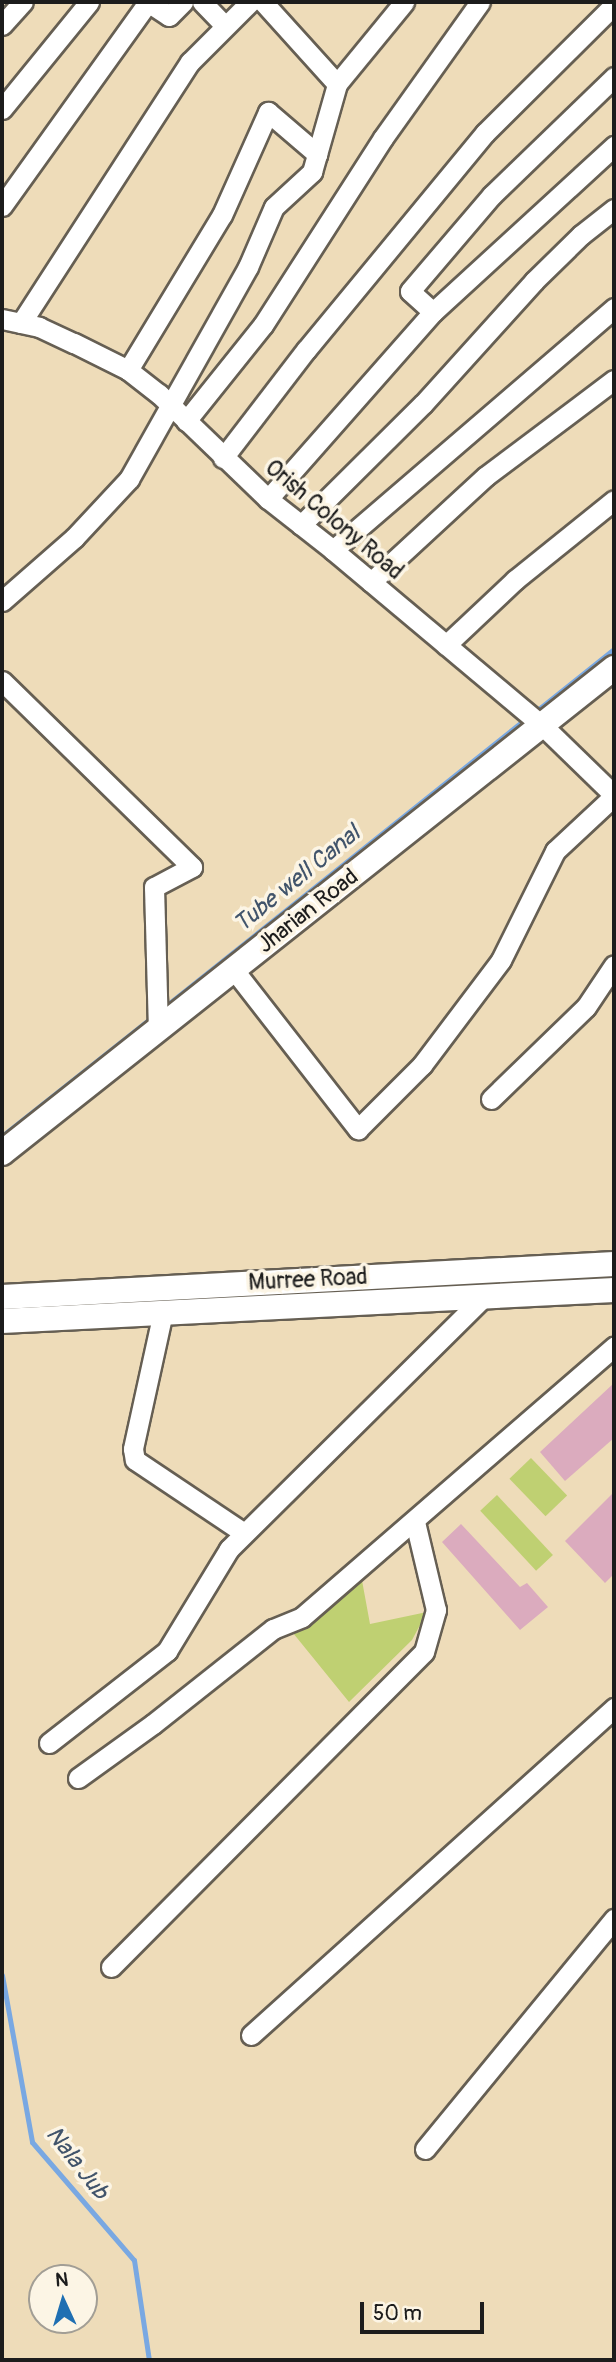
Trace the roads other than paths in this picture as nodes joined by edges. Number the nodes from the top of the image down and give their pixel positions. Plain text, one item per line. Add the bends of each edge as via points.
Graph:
1 (23, 2) edge
2 (89, 2) edge
3 (148, 2) edge
4 (183, 2) edge
5 (202, 2) edge
6 (250, 2) edge
7 (264, 2) edge
8 (404, 2) edge
9 (480, 2) edge
10 (614, 5) edge
11 (2, 25) edge
12 (225, 26) junction
13 (614, 77) edge
14 (337, 84) junction
15 (2, 108) edge
16 (614, 146) edge
17 (317, 154) junction
18 (2, 206) edge
19 (614, 209) edge
20 (614, 307) edge
21 (433, 312) junction
22 (11, 321) edge
23 (128, 370) junction
24 (614, 380) edge
25 (171, 406) junction
26 (186, 421) junction
27 (223, 458) junction
28 (268, 499) junction
29 (614, 500) edge
30 (301, 525) junction
31 (333, 550) junction
32 (371, 582) junction
33 (2, 601) edge
34 (446, 645) junction
35 (614, 668) edge
36 (2, 681) edge
37 (543, 726) junction
38 (614, 795) edge
39 (614, 965) edge
40 (234, 970) junction
41 (158, 1030) junction
42 (491, 1099) dead end
43 (2, 1153) edge
44 (614, 1264) edge
45 (614, 1290) edge
46 (248, 1295) junction
47 (485, 1296) junction
48 (2, 1297) edge
49 (163, 1312) junction
50 (2, 1321) edge
51 (614, 1347) edge
52 (415, 1522) junction
53 (244, 1533) junction
54 (614, 1708) edge
55 (49, 1742) dead end
56 (78, 1778) dead end
57 (614, 1919) edge
58 (111, 1967) dead end
59 (251, 2035) dead end
60 (425, 2148) dead end

1 - 11 street
2 - 15 street
3 - 4 street via 169,16
3 - 18 street
5 - 12 street
6 - 12 street
7 - 14 street
8 - 14 street
9 - 26 street via 383,138 263,325
10 - 27 street via 485,133
12 - 22 street via 190,62
13 - 21 street via 492,195 410,291
14 - 17 street
16 - 21 street
17 - 23 street via 268,112 222,215
17 - 25 street via 312,172 274,207 248,267
19 - 30 street via 534,281 423,404
20 - 31 street
21 - 28 street
22 - 23 street, Orish Colony Road via 75,343
23 - 25 street, Orish Colony Road
24 - 32 street via 486,476
25 - 26 street, Orish Colony Road
25 - 33 street via 129,479 74,538
26 - 27 street, Orish Colony Road
27 - 28 street, Orish Colony Road
28 - 30 street, Orish Colony Road
29 - 34 street via 515,580
30 - 31 street, Orish Colony Road
31 - 32 street, Orish Colony Road
32 - 34 street, Orish Colony Road
34 - 37 street, Orish Colony Road
35 - 37 main road, Jharian Road
36 - 41 street via 192,867 154,887
37 - 38 street, Orish Colony Road
37 - 40 main road, Jharian Road
38 - 40 street via 555,851 501,960 422,1065 358,1129
39 - 42 street via 586,1007
40 - 41 main road, Jharian Road
41 - 43 main road, Jharian Road
44 - 46 main road, Murree Road
45 - 47 main road, Murree Road
46 - 47 main road, Murree Road
46 - 48 main road, Murree Road
46 - 49 main road, Murree Road
47 - 53 street
49 - 50 main road, Murree Road
49 - 53 street via 133,1449 135,1460
51 - 52 street
52 - 56 street via 302,1617 273,1629
52 - 58 street via 436,1611 424,1652
53 - 55 street via 229,1549 167,1651
54 - 59 street
57 - 60 street

